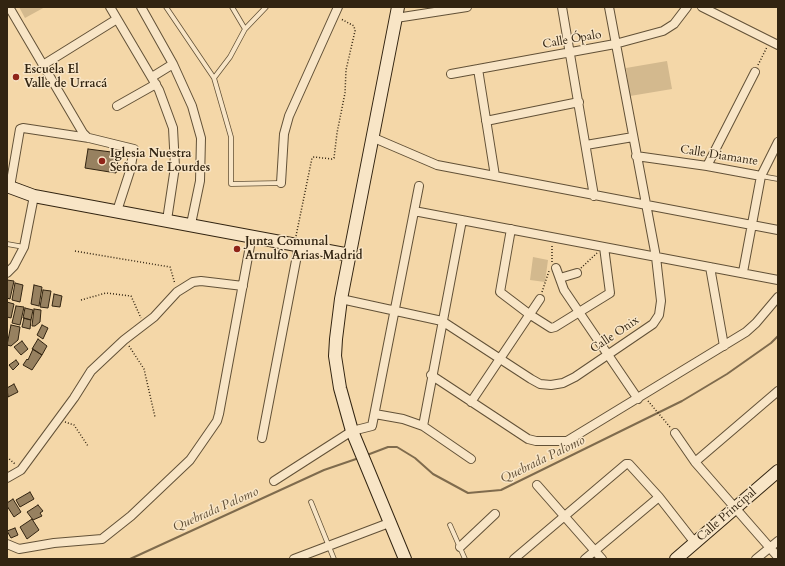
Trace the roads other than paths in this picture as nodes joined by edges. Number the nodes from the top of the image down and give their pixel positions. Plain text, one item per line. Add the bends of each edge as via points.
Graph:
1 (110, 7) edge
2 (141, 7) edge
3 (166, 7) edge
4 (232, 7) edge
5 (266, 7) edge
6 (338, 7) edge
7 (467, 7) edge
8 (562, 7) edge
9 (608, 7) edge
10 (687, 7) edge
11 (702, 7) edge
12 (11, 8) edge
13 (397, 12) edge
14 (117, 19) junction
15 (245, 29) junction
16 (616, 44) junction
17 (778, 45) edge
18 (570, 52) junction
19 (173, 64) junction
20 (43, 65) junction
21 (478, 69) junction
22 (755, 72) road end
23 (450, 74) dead end
24 (214, 78) junction
25 (154, 81) junction
26 (579, 102) junction
27 (117, 106) dead end
28 (486, 121) junction
29 (633, 137) junction
30 (89, 138) junction
31 (374, 138) junction
32 (778, 142) edge
33 (586, 145) junction
34 (636, 156) junction
35 (707, 166) junction
36 (495, 176) junction
37 (761, 176) junction
38 (778, 179) edge
39 (281, 183) joint
40 (9, 186) edge
41 (419, 186) dead end
42 (34, 196) junction
43 (594, 196) junction
44 (646, 205) junction
45 (117, 211) junction
46 (414, 211) junction
47 (167, 220) junction
48 (462, 220) junction
49 (191, 224) junction
50 (751, 225) junction
51 (511, 229) junction
52 (778, 230) edge
53 (252, 235) junction
54 (7, 244) edge
55 (297, 244) junction
56 (602, 246) junction
57 (24, 247) junction
58 (350, 255) junction
59 (656, 257) junction
60 (710, 267) junction
61 (556, 268) dead end
62 (743, 272) junction
63 (7, 273) edge
64 (577, 273) road end
65 (560, 278) junction
66 (778, 280) edge
67 (243, 286) junction
68 (778, 297) edge
69 (540, 298) road end
70 (341, 299) junction
71 (395, 309) junction
72 (580, 312) junction
73 (529, 314) junction
74 (442, 321) junction
75 (724, 346) junction
76 (609, 355) junction
77 (499, 358) junction
78 (432, 375) junction
79 (778, 391) edge
80 (640, 397) junction
81 (471, 402) junction
82 (375, 414) junction
83 (423, 426) junction
84 (352, 430) junction
85 (675, 433) road end
86 (262, 438) dead end
87 (471, 459) dead end
88 (696, 462) junction
89 (778, 471) edge
90 (7, 478) edge
91 (274, 481) dead end
92 (537, 485) dead end
93 (659, 497) junction
94 (311, 502) dead end
95 (736, 508) junction
96 (495, 514) dead end
97 (564, 516) junction
98 (390, 523) junction
99 (450, 525) dead end
100 (778, 541) edge
101 (695, 543) junction
102 (7, 544) edge
103 (329, 546) junction
104 (460, 547) junction
105 (770, 548) junction
106 (595, 551) junction
107 (778, 557) edge
108 (294, 559) edge
109 (334, 559) edge
110 (405, 559) edge
111 (465, 559) edge
112 (514, 559) edge
113 (585, 559) edge
114 (602, 559) edge
115 (676, 559) edge
116 (756, 559) edge

1 - 14 street
2 - 19 street
3 - 24 lane
4 - 15 lane
5 - 15 lane
6 - 39 street via 289,116 284,134
7 - 13 street
8 - 18 street
9 - 16 street, Calle Onix
10 - 16 street, Calle Ópalo via 674,24 663,31
11 - 17 street
12 - 20 street
13 - 31 street
14 - 20 street
14 - 25 street
15 - 24 lane via 230,57
16 - 18 street, Calle Ópalo
16 - 29 street, Calle Onix
18 - 21 street, Calle Ópalo
18 - 26 street
19 - 25 street
19 - 49 street via 192,106 201,138 200,182
20 - 30 street via 83,133
21 - 23 street, Calle Ópalo
21 - 28 street
22 - 35 street
24 - 39 lane via 231,137 231,184
25 - 27 street
25 - 47 street via 164,100 173,128 175,149 173,185
26 - 28 street
26 - 33 street
28 - 36 street
29 - 33 street
29 - 34 street, Calle Onix
30 - 40 street via 20,129
30 - 45 street via 134,149
31 - 36 street via 437,164
31 - 58 street
32 - 37 street, Calle Diamante
33 - 43 street
34 - 35 street, Calle Diamante
34 - 44 street, Calle Onix
35 - 37 street, Calle Diamante
36 - 43 street
37 - 38 lane
37 - 50 street
40 - 42 street
41 - 46 street
42 - 45 street
42 - 57 street
43 - 44 street
44 - 50 street
44 - 59 street, Calle Onix
45 - 47 street
46 - 48 street
46 - 71 street
47 - 49 street
48 - 51 street
48 - 74 street
49 - 53 street
50 - 52 street
50 - 62 street
51 - 56 street
51 - 73 street via 500,292
53 - 55 street
53 - 67 street
54 - 57 lane
55 - 58 street
55 - 86 street
56 - 59 street
56 - 72 street via 610,293
57 - 63 street via 14,266
58 - 70 street
59 - 60 street
59 - 76 street, Calle Onix via 661,300 659,315 653,324
60 - 62 street
60 - 75 street
61 - 65 street
62 - 66 street
64 - 65 street
65 - 72 street via 564,290
67 - 90 street via 201,281 193,282 177,292 145,325 124,340 91,371 21,470
67 - 102 street via 219,414 190,460 131,516 102,539 18,549
68 - 75 street via 751,328
69 - 73 street
70 - 71 street, Calle Onix
70 - 84 street via 336,339 336,367
71 - 74 street, Calle Onix
71 - 82 street
72 - 73 street via 553,328
72 - 76 street
73 - 77 street
74 - 77 street, Calle Onix
74 - 78 street
75 - 80 street
76 - 77 street, Calle Onix via 563,383 551,385 540,384
76 - 80 street
77 - 81 street
78 - 81 street
78 - 83 street
79 - 88 street
80 - 81 street via 570,440 561,442 532,441
82 - 83 street
82 - 84 street via 372,426
83 - 87 street
84 - 91 street
84 - 98 street
85 - 88 street
88 - 95 street
89 - 95 street, Calle Principal
92 - 97 street
93 - 97 street via 629,464 626,464
93 - 101 street
93 - 106 street
94 - 103 lane
95 - 101 street, Calle Principal
95 - 105 street
96 - 104 street
97 - 106 street
97 - 112 street
98 - 103 street
98 - 110 street
99 - 104 lane
100 - 105 street
101 - 115 street, Calle Principal
103 - 108 street
103 - 109 lane
104 - 111 lane
105 - 107 street
105 - 116 street
106 - 113 street
106 - 114 street

